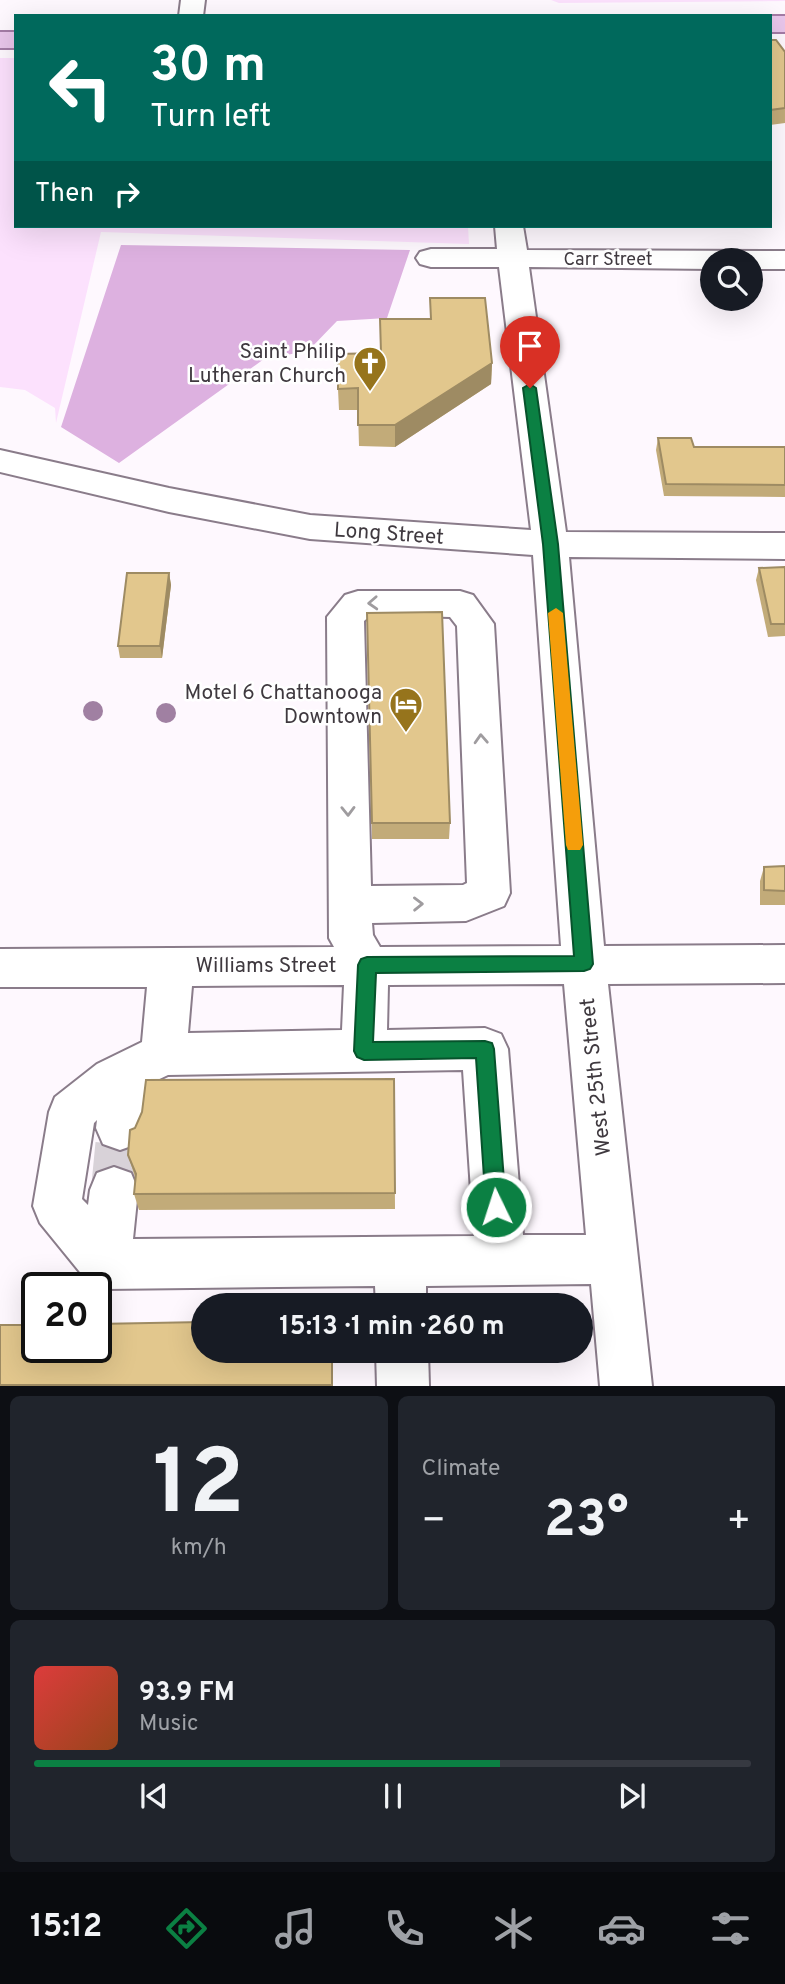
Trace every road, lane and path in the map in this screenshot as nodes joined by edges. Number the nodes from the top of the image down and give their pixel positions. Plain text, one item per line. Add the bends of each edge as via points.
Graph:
1 (509, 228) edge
2 (431, 258) dead end
3 (512, 258) junction
4 (785, 260) edge
5 (0, 461) edge
6 (550, 544) junction
7 (785, 546) edge
8 (350, 905) junction
9 (584, 964) junction
10 (785, 964) edge
11 (367, 965) junction
12 (171, 966) junction
13 (0, 968) edge
14 (364, 1051) junction
15 (145, 1063) junction
16 (120, 1128) tunnel mouth
17 (114, 1190) tunnel mouth
18 (613, 1259) junction
19 (500, 1260) junction
20 (106, 1264) junction
21 (401, 1283) edge
22 (402, 1363) edge
23 (403, 1385) edge
24 (626, 1385) edge

1 - 3 street, West 25th Street
2 - 3 street, Carr Street
3 - 4 street, Carr Street
3 - 6 street, West 25th Street
5 - 6 street, Long Street via 310,527
6 - 7 street, Long Street
6 - 9 street, West 25th Street
8 -> 8 street via 466,903 489,893 475,624 460,604 371,602 358,604 345,617
8 - 11 street via 351,938
9 - 10 street, Williams Street
9 - 11 street, Williams Street
9 - 18 street, West 25th Street
11 - 12 street, Williams Street
11 - 14 street
12 - 13 street, Williams Street
12 - 15 street
14 - 15 street
14 - 19 street via 485,1049
15 - 16 street
15 - 20 street via 113,1079 72,1112 57,1206
17 - 20 street
18 - 19 street
18 - 24 street, West 25th Street
19 - 21 street
20 - 21 street
22 - 23 street

